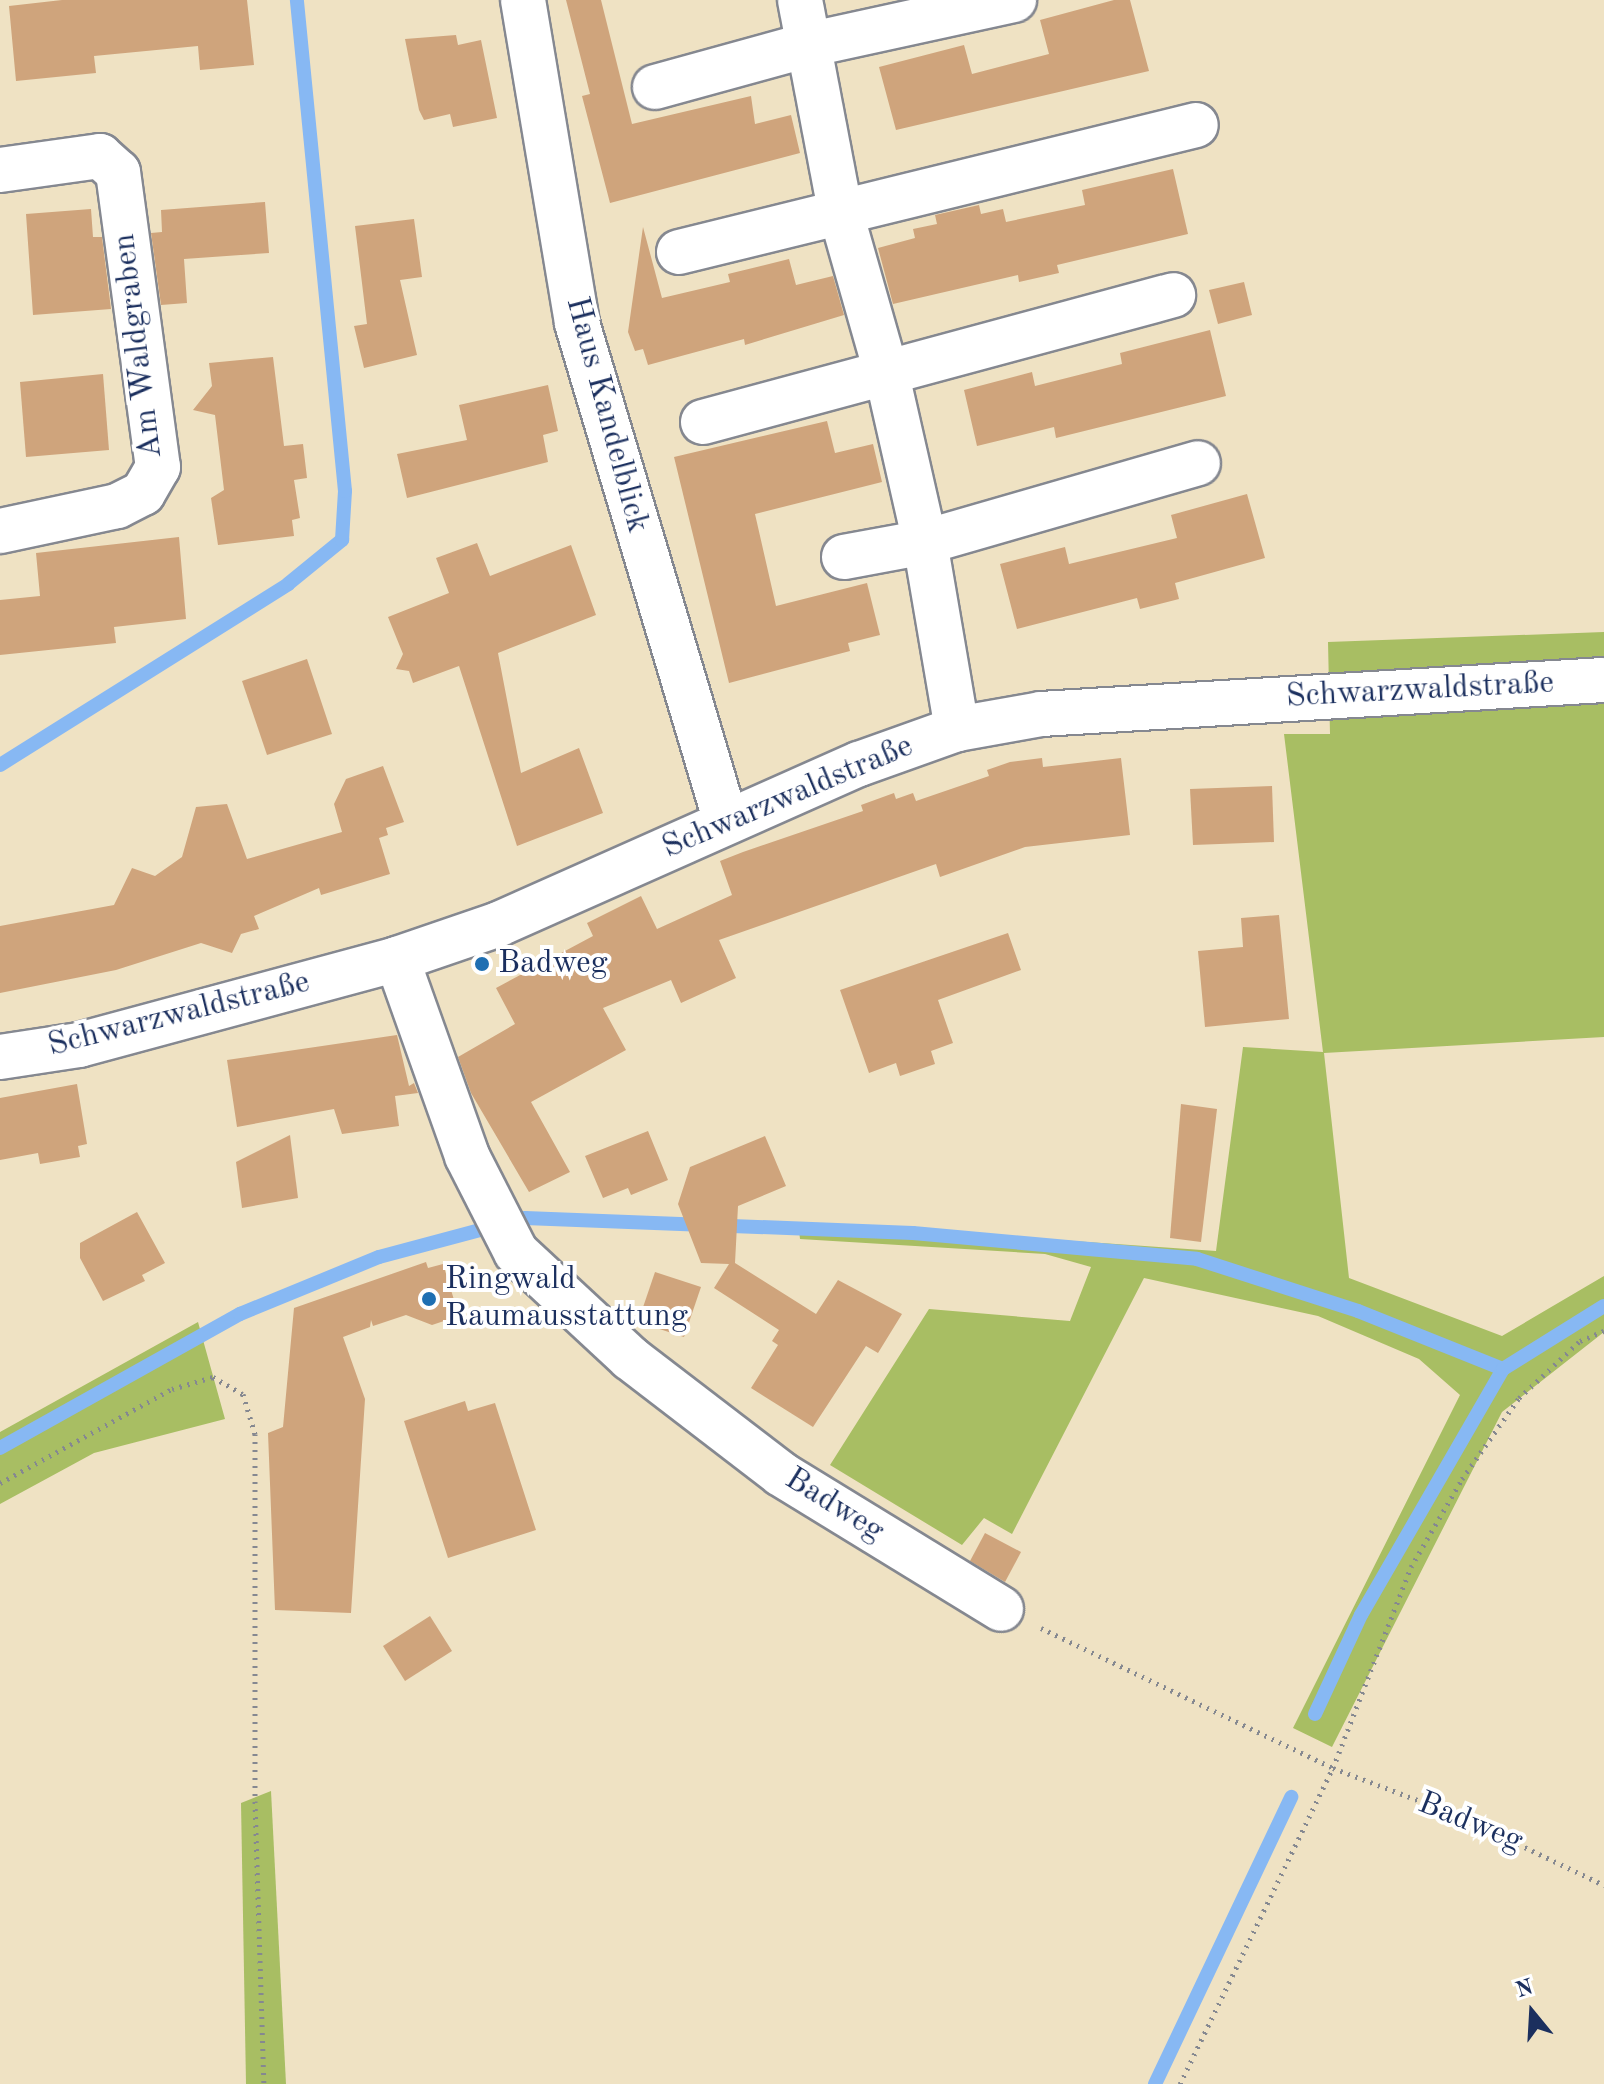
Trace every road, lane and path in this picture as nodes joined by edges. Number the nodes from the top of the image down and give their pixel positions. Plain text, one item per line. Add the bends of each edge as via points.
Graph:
1 (523, 0) edge
2 (800, 0) edge
3 (1014, 0) edge
4 (807, 45) junction
5 (655, 87) dead end
6 (1196, 125) dead end
7 (0, 170) edge
8 (840, 210) junction
9 (679, 252) dead end
10 (1173, 295) dead end
11 (887, 375) junction
12 (703, 422) dead end
13 (1198, 463) dead end
14 (0, 531) edge
15 (925, 542) junction
16 (844, 557) dead end
17 (1604, 680) edge
18 (957, 729) junction
19 (726, 822) junction
20 (397, 959) junction
21 (0, 1057) edge
22 (1604, 1331) edge
23 (0, 1483) edge
24 (1001, 1609) joint
25 (1333, 1768) junction
26 (1604, 1885) edge
27 (264, 2084) edge
28 (1180, 2084) edge

1 - 19 street, Haus Kandelblick via 577,323
2 - 4 street
3 - 4 street
4 - 5 street
4 - 8 street
6 - 8 street
7 - 14 street, Am Waldgraben via 100,156 118,172 158,467 143,493 117,506
8 - 9 street
8 - 11 street
10 - 11 street
11 - 12 street
11 - 15 street
13 - 15 street
15 - 16 street
15 - 18 street
17 - 18 street, Schwarzwaldstraße via 1087,711
18 - 19 street, Schwarzwaldstraße via 859,764
19 - 20 street, Schwarzwaldstraße via 499,924
20 - 21 street, Schwarzwaldstraße via 79,1045
20 - 24 street, Badweg via 467,1156 516,1252 630,1358 781,1474
22 - 25 path via 1580,1341 1519,1398 1462,1479 1411,1567
23 - 27 path via 172,1389 213,1377 243,1394 255,1434 255,1801
24 - 25 path, Badweg
25 - 26 path, Badweg via 1460,1816
25 - 28 path

